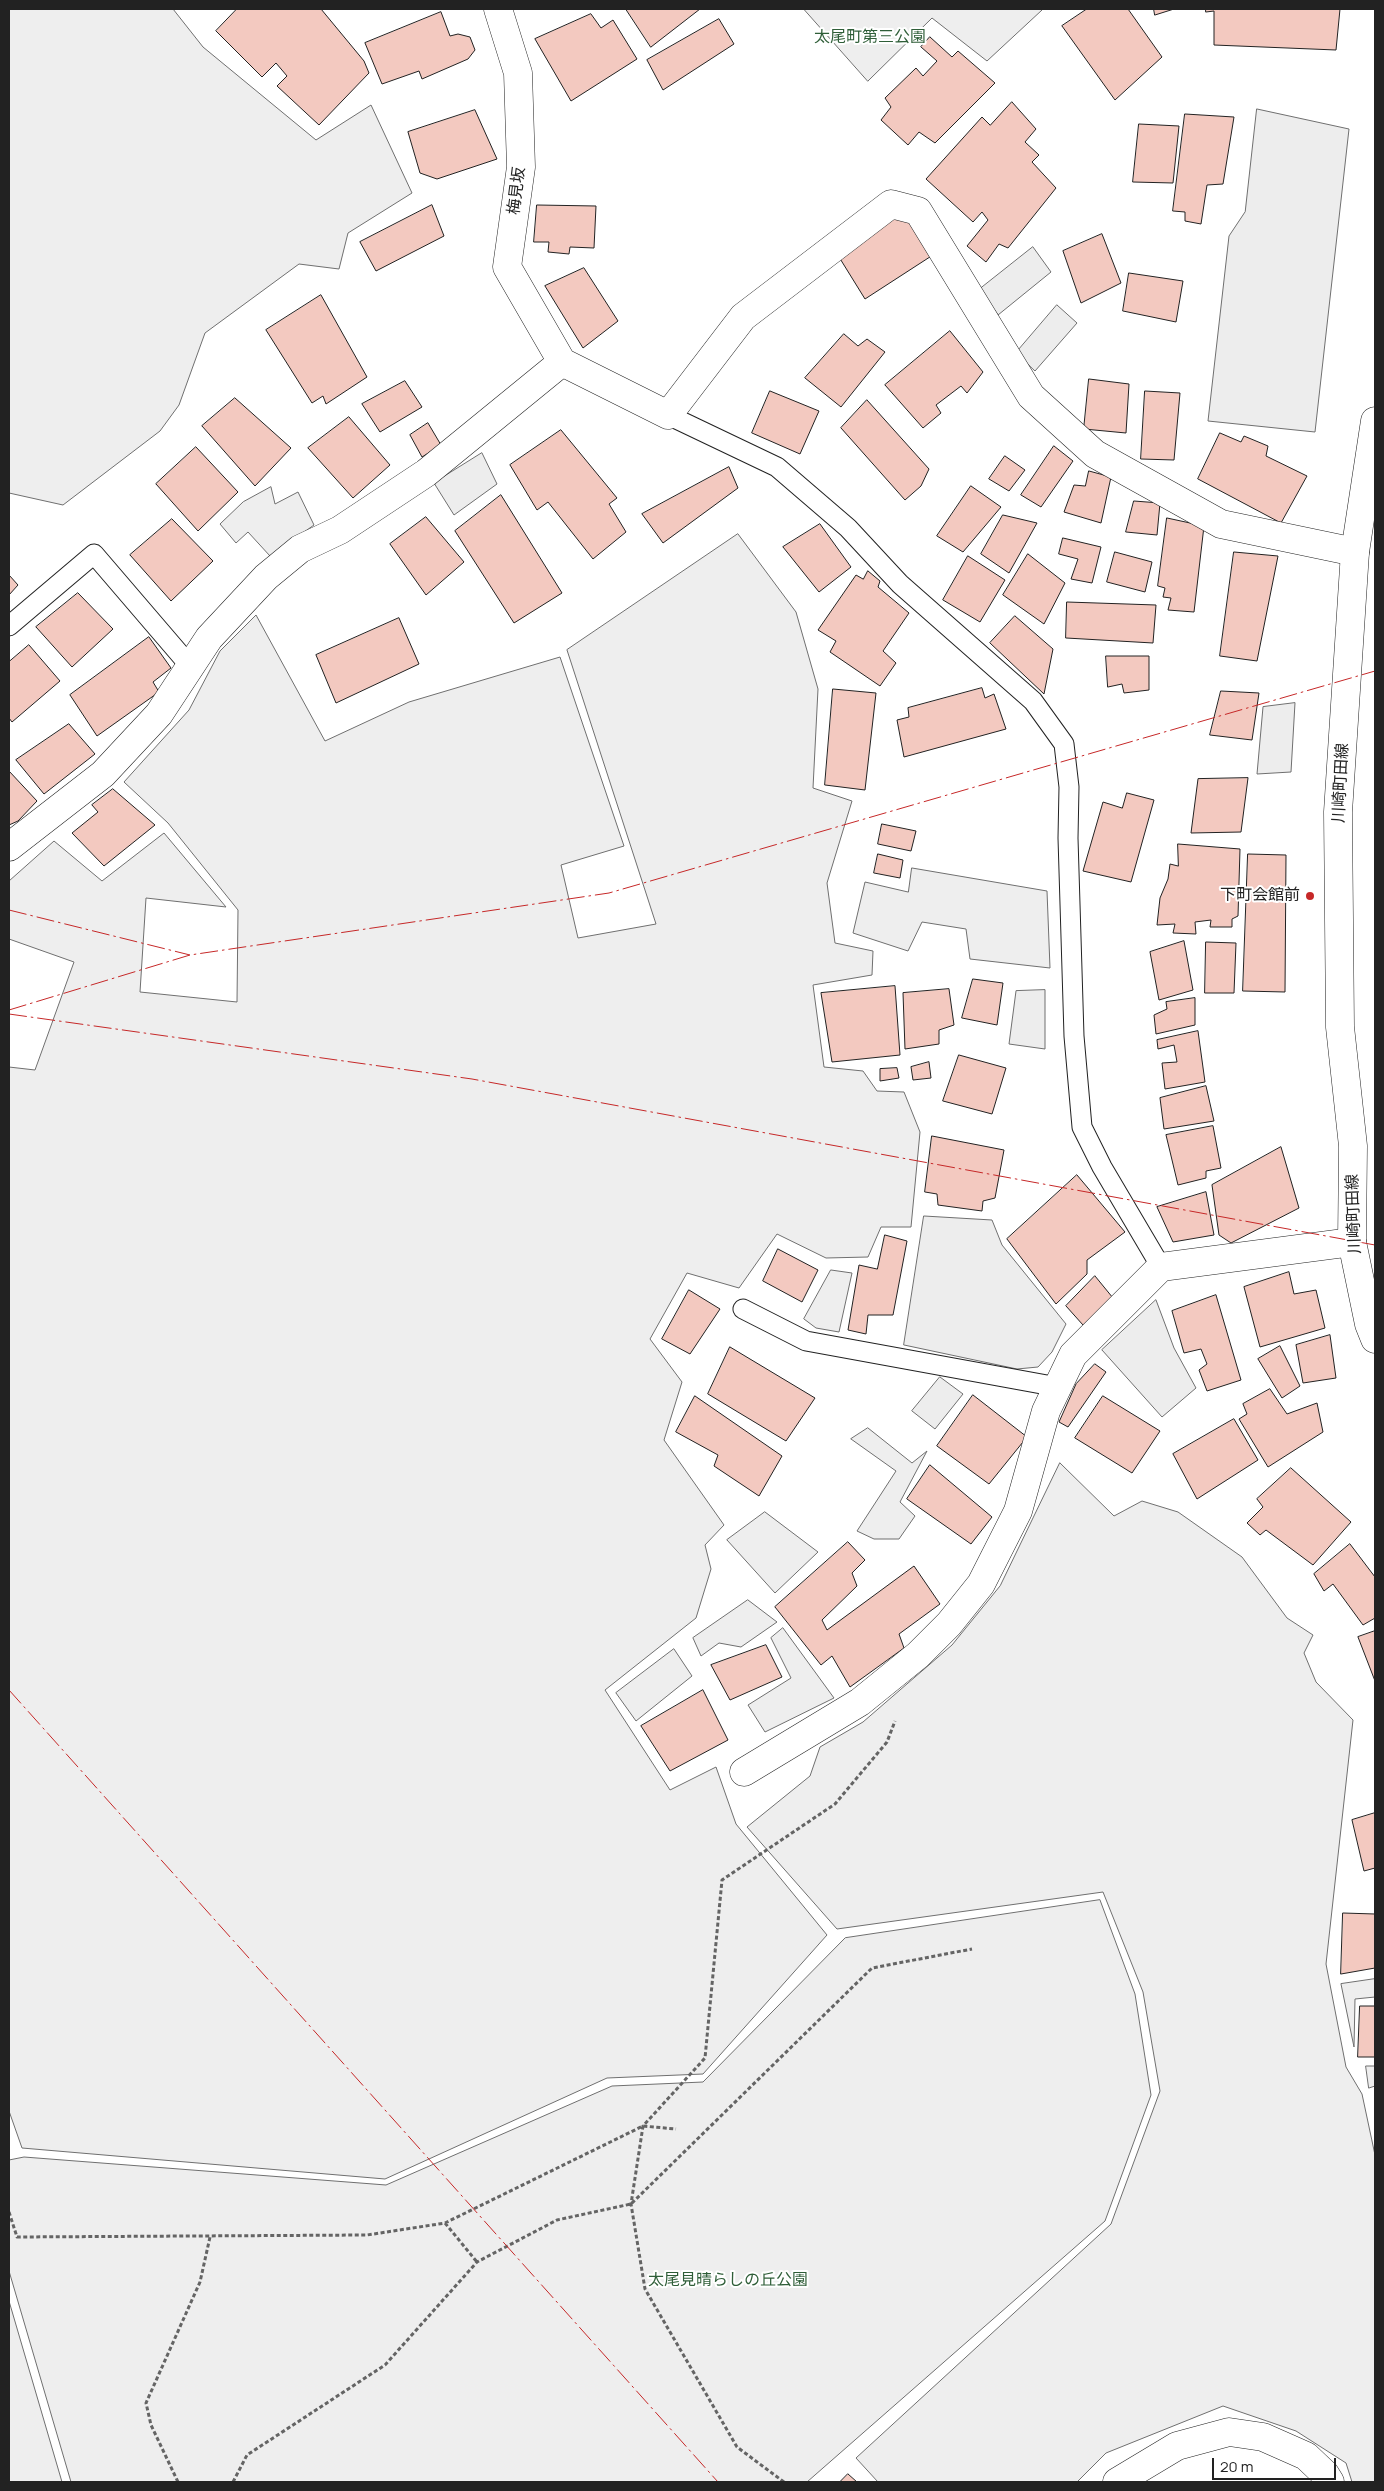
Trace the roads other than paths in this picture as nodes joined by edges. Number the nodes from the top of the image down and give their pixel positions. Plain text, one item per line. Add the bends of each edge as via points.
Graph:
1 (498, 9) edge
2 (562, 362) junction
3 (668, 415) junction
4 (1375, 421) edge
5 (1355, 552) junction
6 (9, 626) edge
7 (190, 666) junction
8 (9, 847) edge
9 (1364, 1141) edge
10 (1352, 1242) junction
11 (1161, 1267) junction
12 (743, 1309) dead end
13 (1375, 1339) edge
14 (1058, 1387) junction
15 (744, 1772) dead end
16 (1117, 2482) edge
17 (1330, 2482) edge

1 - 2 street, 梅見坂 via 518,73 521,167 507,267
2 - 3 street
2 - 7 street via 426,473 340,530 300,549 266,577 209,638
3 - 5 street via 742,317 890,204 918,211 1031,396 1095,454 1221,524
3 - 11 lane via 777,467 848,528 900,584 1033,701 1064,744 1069,787 1074,1036 1082,1127
4 - 5 street, 川崎町田線
5 - 9 street, 川崎町田線 via 1338,812 1340,1027
6 - 7 lane via 94,554
7 - 8 street via 159,714 104,774
9 - 10 street, 川崎町田線
10 - 11 street
10 - 13 street, 川崎町田線
11 - 14 street via 1074,1355
12 - 14 lane via 806,1341
14 - 15 street via 1046,1411 1018,1511 981,1584 949,1624 918,1655 860,1702
16 - 17 street via 1177,2446 1229,2432 1263,2437 1306,2456

